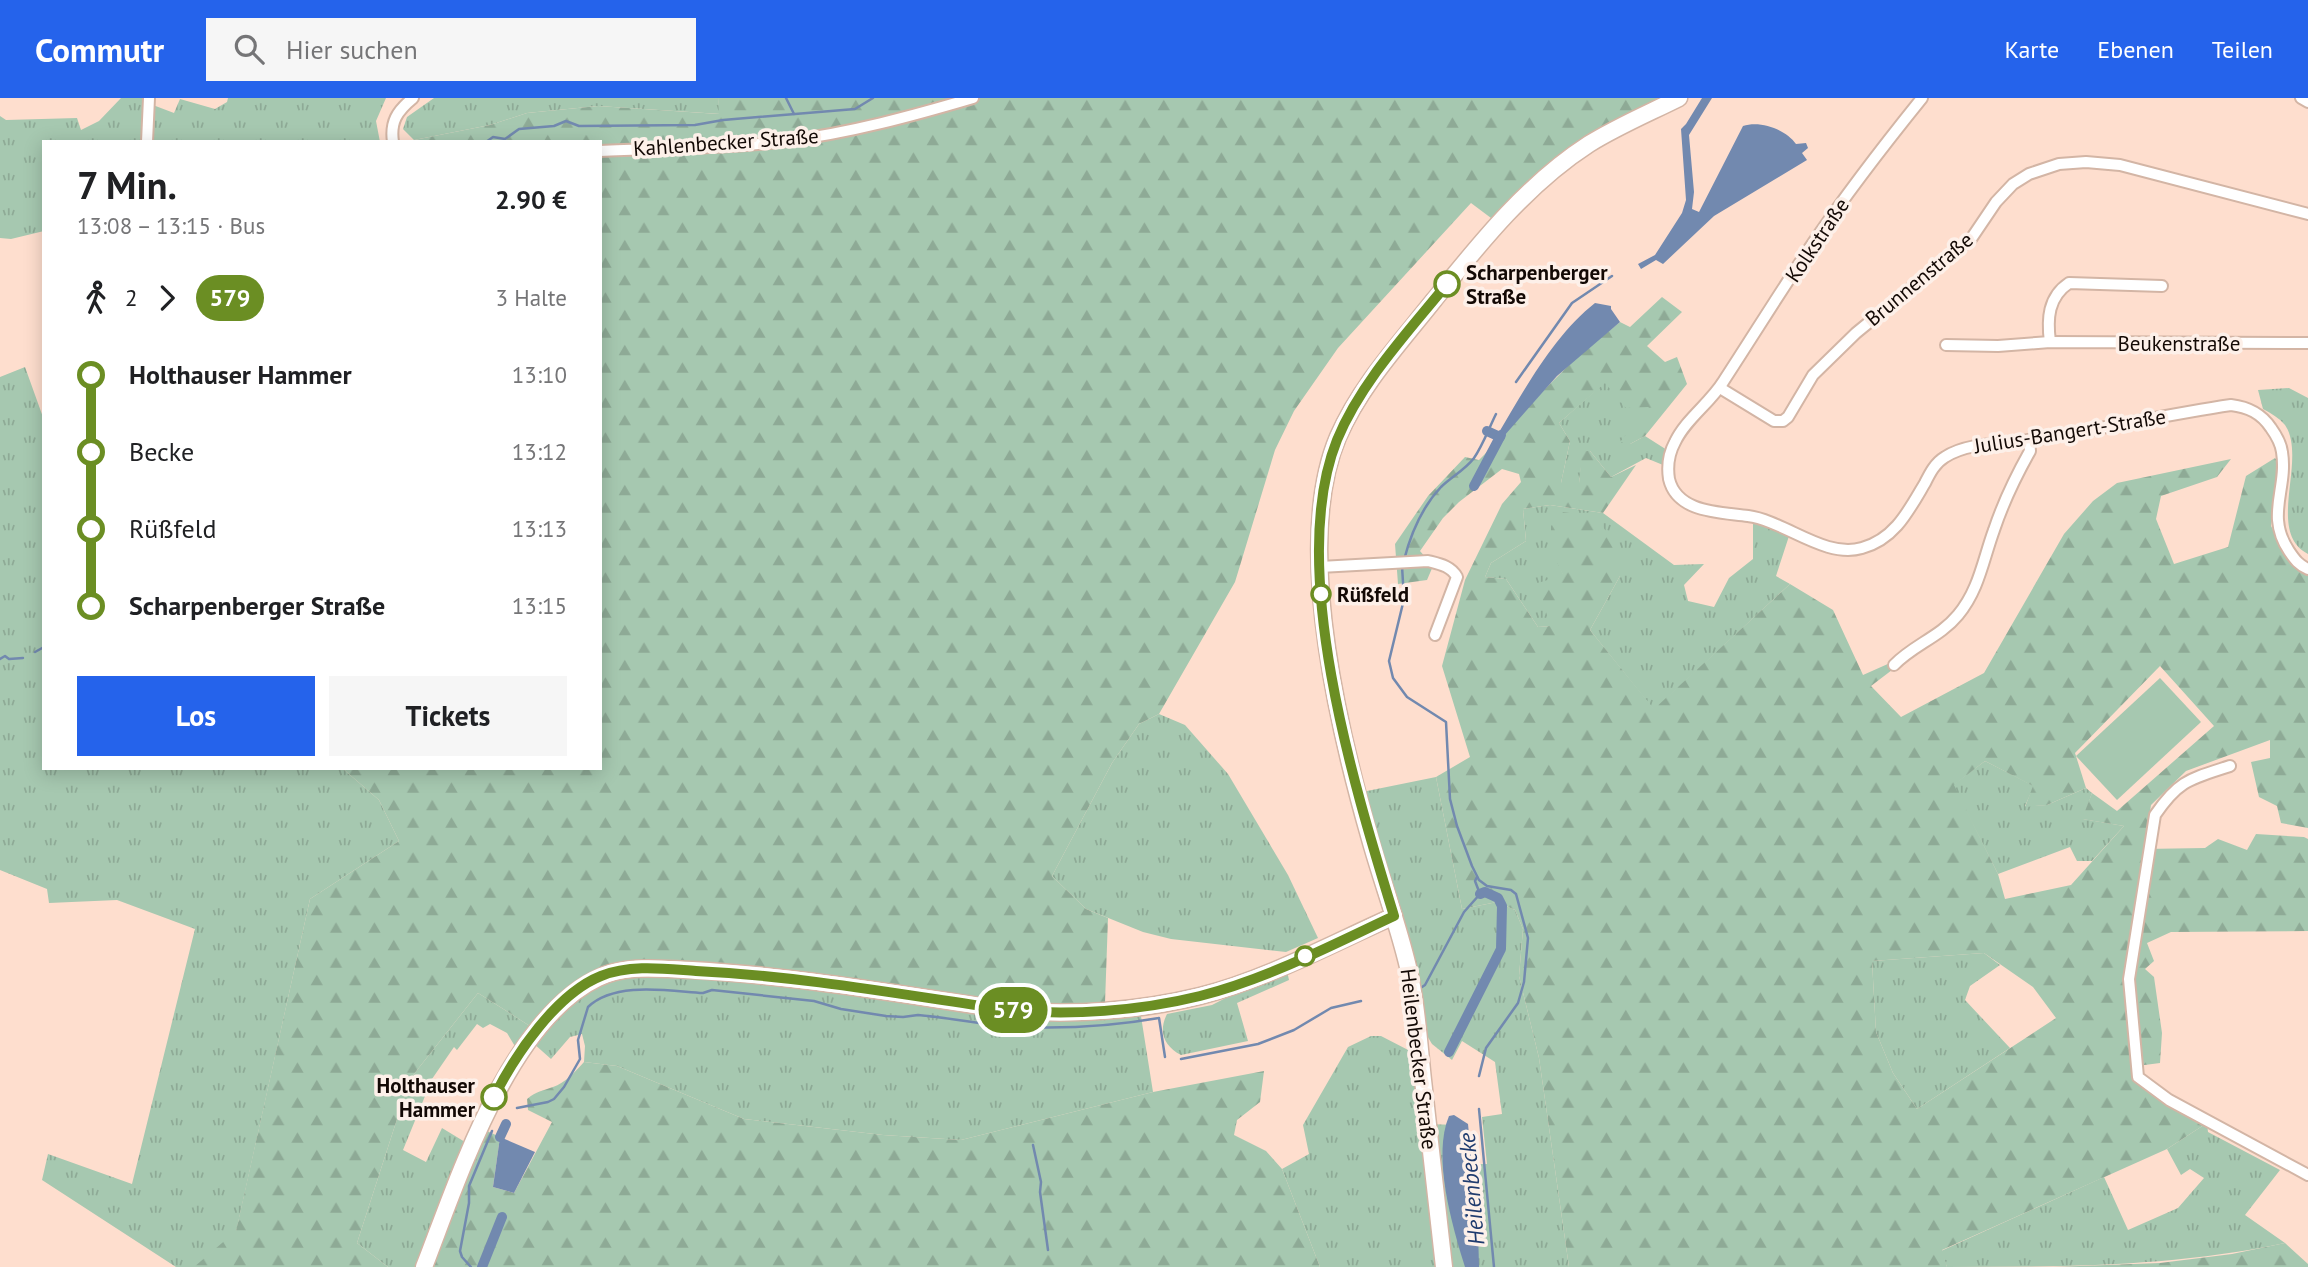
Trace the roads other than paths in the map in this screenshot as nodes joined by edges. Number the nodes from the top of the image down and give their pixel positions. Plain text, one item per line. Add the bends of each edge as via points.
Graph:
1 (149, 98) edge
2 (412, 98) edge
3 (973, 98) edge
4 (1679, 98) edge
5 (1922, 98) edge
6 (2301, 98) edge
7 (2308, 102) edge
8 (147, 140) edge
9 (393, 140) edge
10 (602, 150) edge
11 (2308, 214) edge
12 (2162, 286) dead end
13 (2050, 342) junction
14 (2308, 343) edge
15 (1946, 345) dead end
16 (1720, 388) junction
17 (2029, 440) junction
18 (1320, 567) junction
19 (2308, 569) edge
20 (1435, 635) dead end
21 (1894, 665) dead end
22 (2230, 766) dead end
23 (1394, 916) junction
24 (2308, 1175) edge
25 (424, 1267) edge
26 (1444, 1267) edge

1 - 8 street
2 - 9 street via 396,114
3 - 10 street, Kahlenbecker Straße via 910,117 785,141
4 - 18 main road, Heilenbecker Straße via 1591,143 1547,175 1505,216 1387,360 1355,405 1332,454 1321,511
5 - 16 street, Kolkstraße via 1812,244
6 - 7 street
11 - 16 street, Brunnenstraße via 2120,165 2060,164 2013,184 1971,239 1856,332 1813,375 1783,421 1774,421
12 - 13 street via 2069,283 2050,308
13 - 14 street, Beukenstraße
13 - 15 street, Beukenstraße
16 - 17 street, Julius-Bangert-Straße via 1675,442 1668,468 1679,497 1692,506 1756,517 1848,550 1891,533 1943,458 1959,449
17 - 19 street, Julius-Bangert-Straße via 2231,405 2251,410 2270,425 2282,450 2276,510 2280,539 2296,562
17 - 21 street via 1974,590 1958,615 1935,637
18 - 20 street via 1428,562 1454,570 1457,577
18 - 23 main road, Heilenbecker Straße via 1337,700 1361,805
22 - 24 street via 2187,780 2155,815 2129,979 2138,1077 2169,1100
23 - 25 main road via 1213,992 1155,1004 1082,1011 1008,1010 716,972 640,969 604,975 556,1009 507,1073 477,1133
23 - 26 main road, Heilenbecker Straße via 1413,992

